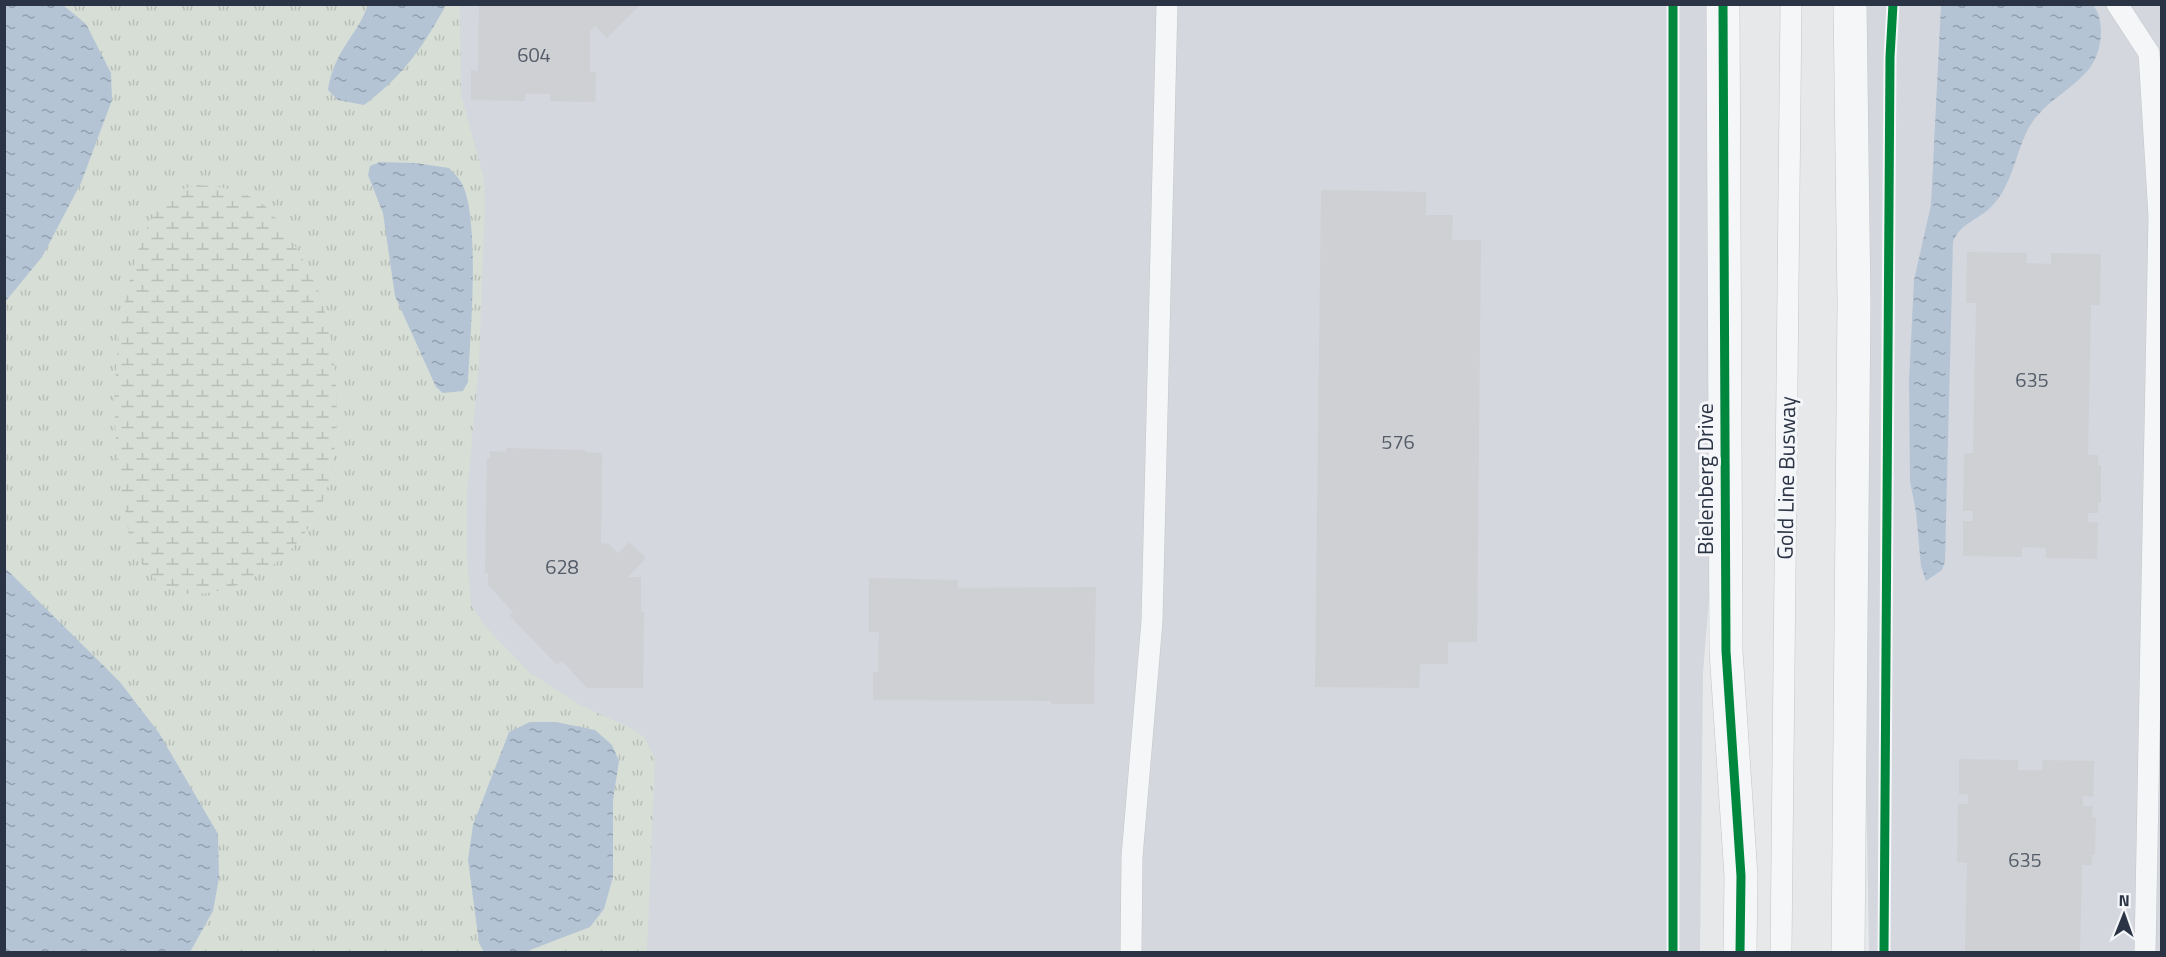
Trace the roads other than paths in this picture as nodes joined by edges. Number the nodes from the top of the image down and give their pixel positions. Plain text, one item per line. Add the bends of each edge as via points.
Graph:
1 (1167, 4) edge
2 (1723, 4) edge
3 (1791, 4) edge
4 (1850, 4) edge
5 (2117, 4) edge
6 (2160, 216) edge
7 (1131, 952) edge
8 (1740, 952) edge
9 (1781, 952) edge
10 (1848, 952) edge
11 (2145, 952) edge

1 - 7 lane via 1152,621 1132,856
2 - 8 street, Bielenberg Drive via 1726,651 1741,876
3 - 9 lane, Gold Line Busway
4 - 10 street via 1854,303
5 - 6 lane via 2149,53
6 - 11 lane

